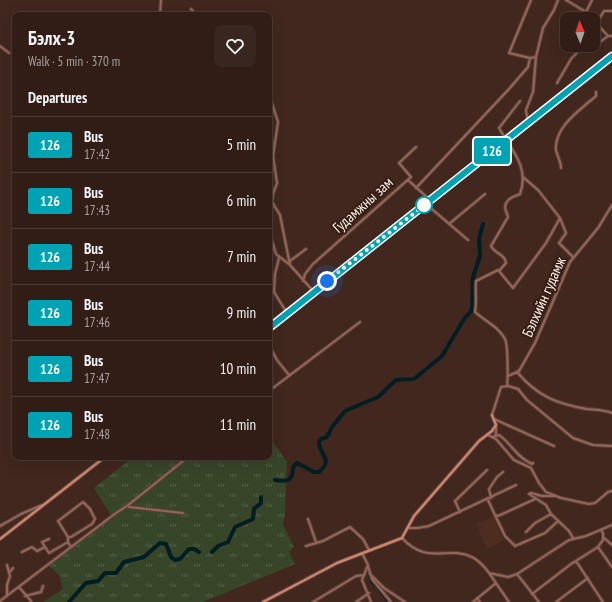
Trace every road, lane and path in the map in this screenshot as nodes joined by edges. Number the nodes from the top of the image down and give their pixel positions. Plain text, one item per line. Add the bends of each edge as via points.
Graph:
1 (162, 0) edge
2 (531, 0) edge
3 (558, 0) edge
4 (566, 0) edge
5 (592, 0) edge
6 (191, 9) dead end
7 (612, 11) edge
8 (160, 12) edge
9 (194, 12) edge
10 (586, 12) joint
11 (600, 18) edge
12 (600, 27) edge
13 (608, 36) junction
14 (612, 36) edge
15 (600, 42) edge
16 (0, 46) edge
17 (578, 52) edge
18 (9, 53) dead end
19 (612, 56) edge
20 (536, 57) junction
21 (530, 58) junction
22 (557, 82) dead end
23 (596, 92) dead end
24 (520, 101) dead end
25 (272, 106) edge
26 (528, 123) junction
27 (506, 140) junction
28 (416, 147) dead end
29 (561, 168) dead end
30 (523, 177) junction
31 (408, 180) junction
32 (416, 188) junction
33 (485, 194) dead end
34 (430, 200) junction
35 (272, 202) edge
36 (272, 202) edge
37 (426, 204) junction
38 (612, 206) edge
39 (560, 218) junction
40 (449, 224) junction
41 (468, 240) dead end
42 (272, 244) edge
43 (306, 248) dead end
44 (279, 257) junction
45 (573, 257) junction
46 (290, 263) junction
47 (500, 271) junction
48 (303, 281) junction
49 (274, 292) joint
50 (314, 292) junction
51 (287, 314) junction
52 (360, 322) dead end
53 (272, 326) edge
54 (272, 351) edge
55 (517, 372) junction
56 (289, 375) junction
57 (508, 376) junction
58 (507, 386) junction
59 (272, 389) edge
60 (612, 413) edge
61 (492, 415) joint
62 (494, 419) junction
63 (496, 426) junction
64 (488, 435) junction
65 (496, 435) junction
66 (492, 437) junction
67 (554, 446) dead end
68 (612, 446) edge
69 (101, 460) edge
70 (184, 460) edge
71 (534, 463) dead end
72 (487, 470) dead end
73 (503, 472) dead end
74 (516, 485) dead end
75 (612, 491) edge
76 (555, 496) junction
77 (492, 498) junction
78 (488, 500) junction
79 (535, 500) junction
80 (43, 505) junction
81 (127, 506) junction
82 (460, 512) junction
83 (183, 513) dead end
84 (551, 514) junction
85 (495, 515) junction
86 (308, 519) dead end
87 (558, 521) junction
88 (612, 524) edge
89 (0, 526) edge
90 (408, 528) junction
91 (601, 530) junction
92 (526, 532) dead end
93 (68, 537) junction
94 (603, 537) junction
95 (49, 538) dead end
96 (402, 538) junction
97 (573, 538) junction
98 (0, 539) edge
99 (68, 542) junction
100 (316, 542) junction
101 (612, 545) edge
102 (306, 546) dead end
103 (598, 546) junction
104 (45, 547) junction
105 (71, 547) junction
106 (369, 550) junction
107 (22, 552) dead end
108 (362, 553) junction
109 (576, 560) junction
110 (7, 564) dead end
111 (368, 565) junction
112 (612, 567) edge
113 (13, 568) dead end
114 (488, 572) junction
115 (9, 573) junction
116 (370, 574) junction
117 (517, 574) junction
118 (364, 575) junction
119 (588, 578) junction
120 (496, 582) junction
121 (44, 586) dead end
122 (19, 587) junction
123 (369, 593) junction
124 (532, 594) junction
125 (8, 596) junction
126 (24, 596) junction
127 (477, 598) junction
128 (0, 601) edge
129 (31, 602) edge
130 (264, 602) edge
131 (313, 602) edge
132 (356, 602) edge
133 (371, 602) edge
134 (391, 602) edge
135 (405, 602) edge
136 (473, 602) edge
137 (480, 602) edge
138 (509, 602) edge
139 (539, 602) edge
140 (556, 602) edge
141 (603, 602) edge

1 - 8 street
2 - 21 street via 509,53
3 - 20 street via 543,26
4 - 10 street
5 - 10 street
6 - 9 street
7 - 11 street via 604,11
12 - 13 street
13 - 14 street
13 - 15 street
16 - 18 street
17 - 22 street
19 - 26 main road
20 - 21 street
20 - 26 street via 533,92 526,110
21 - 32 street via 523,73
23 - 29 street via 596,96 559,131 556,152
24 - 27 street via 499,128
25 - 36 street via 278,122 273,156 277,183
26 - 27 main road
27 - 30 street via 513,148
27 - 34 main road
28 - 31 street, Гудамжны зам via 399,163 411,176
30 - 39 street via 538,190
30 - 47 street via 520,194 506,204 508,217 491,244 493,250 506,261
31 - 32 street
31 - 48 street, Гудамжны зам via 313,264
32 - 34 street
33 - 40 street
34 - 37 main road
35 - 46 street via 280,215
37 - 40 street
37 - 50 main road
38 - 45 street, Бэлхийн гудамж via 598,228
39 - 45 street via 566,233 559,243
39 - 47 street, Бэлхийн гудамж via 546,243 512,288
40 - 41 street
42 - 44 street
43 - 46 street
44 - 46 street
44 - 49 street
45 - 55 street, Бэлхийн гудамж via 535,344
46 - 48 street
47 - 57 street via 476,281 475,312 493,325 506,340
48 - 50 street
49 - 51 street
50 - 51 main road
51 - 53 main road
52 - 56 street
54 - 56 street
55 - 57 street
55 - 60 street via 548,399
56 - 59 street
57 - 58 street
58 - 61 street via 501,387
58 - 68 street via 518,389 527,400 573,438 593,445
61 - 62 main road
62 - 63 main road
62 - 67 street
63 - 64 main road
63 - 65 street
64 - 66 street
64 - 90 main road via 479,441 414,516
65 - 66 street
65 - 71 street via 504,438 520,457
66 - 76 street via 514,460 531,468 544,490
69 - 80 main road
70 - 81 street
72 - 82 street via 455,501
73 - 77 street via 489,489
74 - 77 street
75 - 76 street via 595,503 589,504
76 - 79 street via 530,494
77 - 78 street
78 - 82 street
78 - 85 street
79 - 84 street via 546,505
79 - 85 street
80 - 89 street
80 - 98 main road
81 - 83 street
81 - 105 street
82 - 90 street via 429,526
84 - 87 street
84 - 92 street via 535,523
85 - 87 street via 505,536 515,546 545,533
86 - 100 street
87 - 97 street
88 - 91 street
90 - 96 main road
91 - 94 street
91 - 97 street
93 - 93 street via 58,521 83,502 95,519 87,527
93 - 99 street
94 - 101 street
94 - 103 street via 604,540
95 - 104 street via 42,542
96 - 106 main road
96 - 114 street via 414,549 426,554 461,554 473,558
97 - 117 street
99 - 104 street via 49,553
99 - 105 street
100 - 102 street
100 - 106 street via 352,527 363,538
103 - 109 street
103 - 112 street
104 - 107 street via 37,551 32,547
105 - 122 street
106 - 108 main road
108 - 111 street
108 - 130 main road via 337,563
109 - 119 street
109 - 124 street
110 - 115 street
111 - 116 street
111 - 118 street
113 - 115 street
114 - 117 street via 508,577
114 - 120 street
115 - 125 street
116 - 134 street
116 - 135 street via 384,588
117 - 124 street
118 - 123 street via 362,580
118 - 131 street via 356,576
119 - 140 street
119 - 141 street
120 - 127 street
120 - 138 street
121 - 126 street via 41,592
122 - 125 street
122 - 126 street
123 - 132 street
123 - 133 street
124 - 139 street
125 - 128 street
126 - 129 street
127 - 136 street
127 - 137 street

